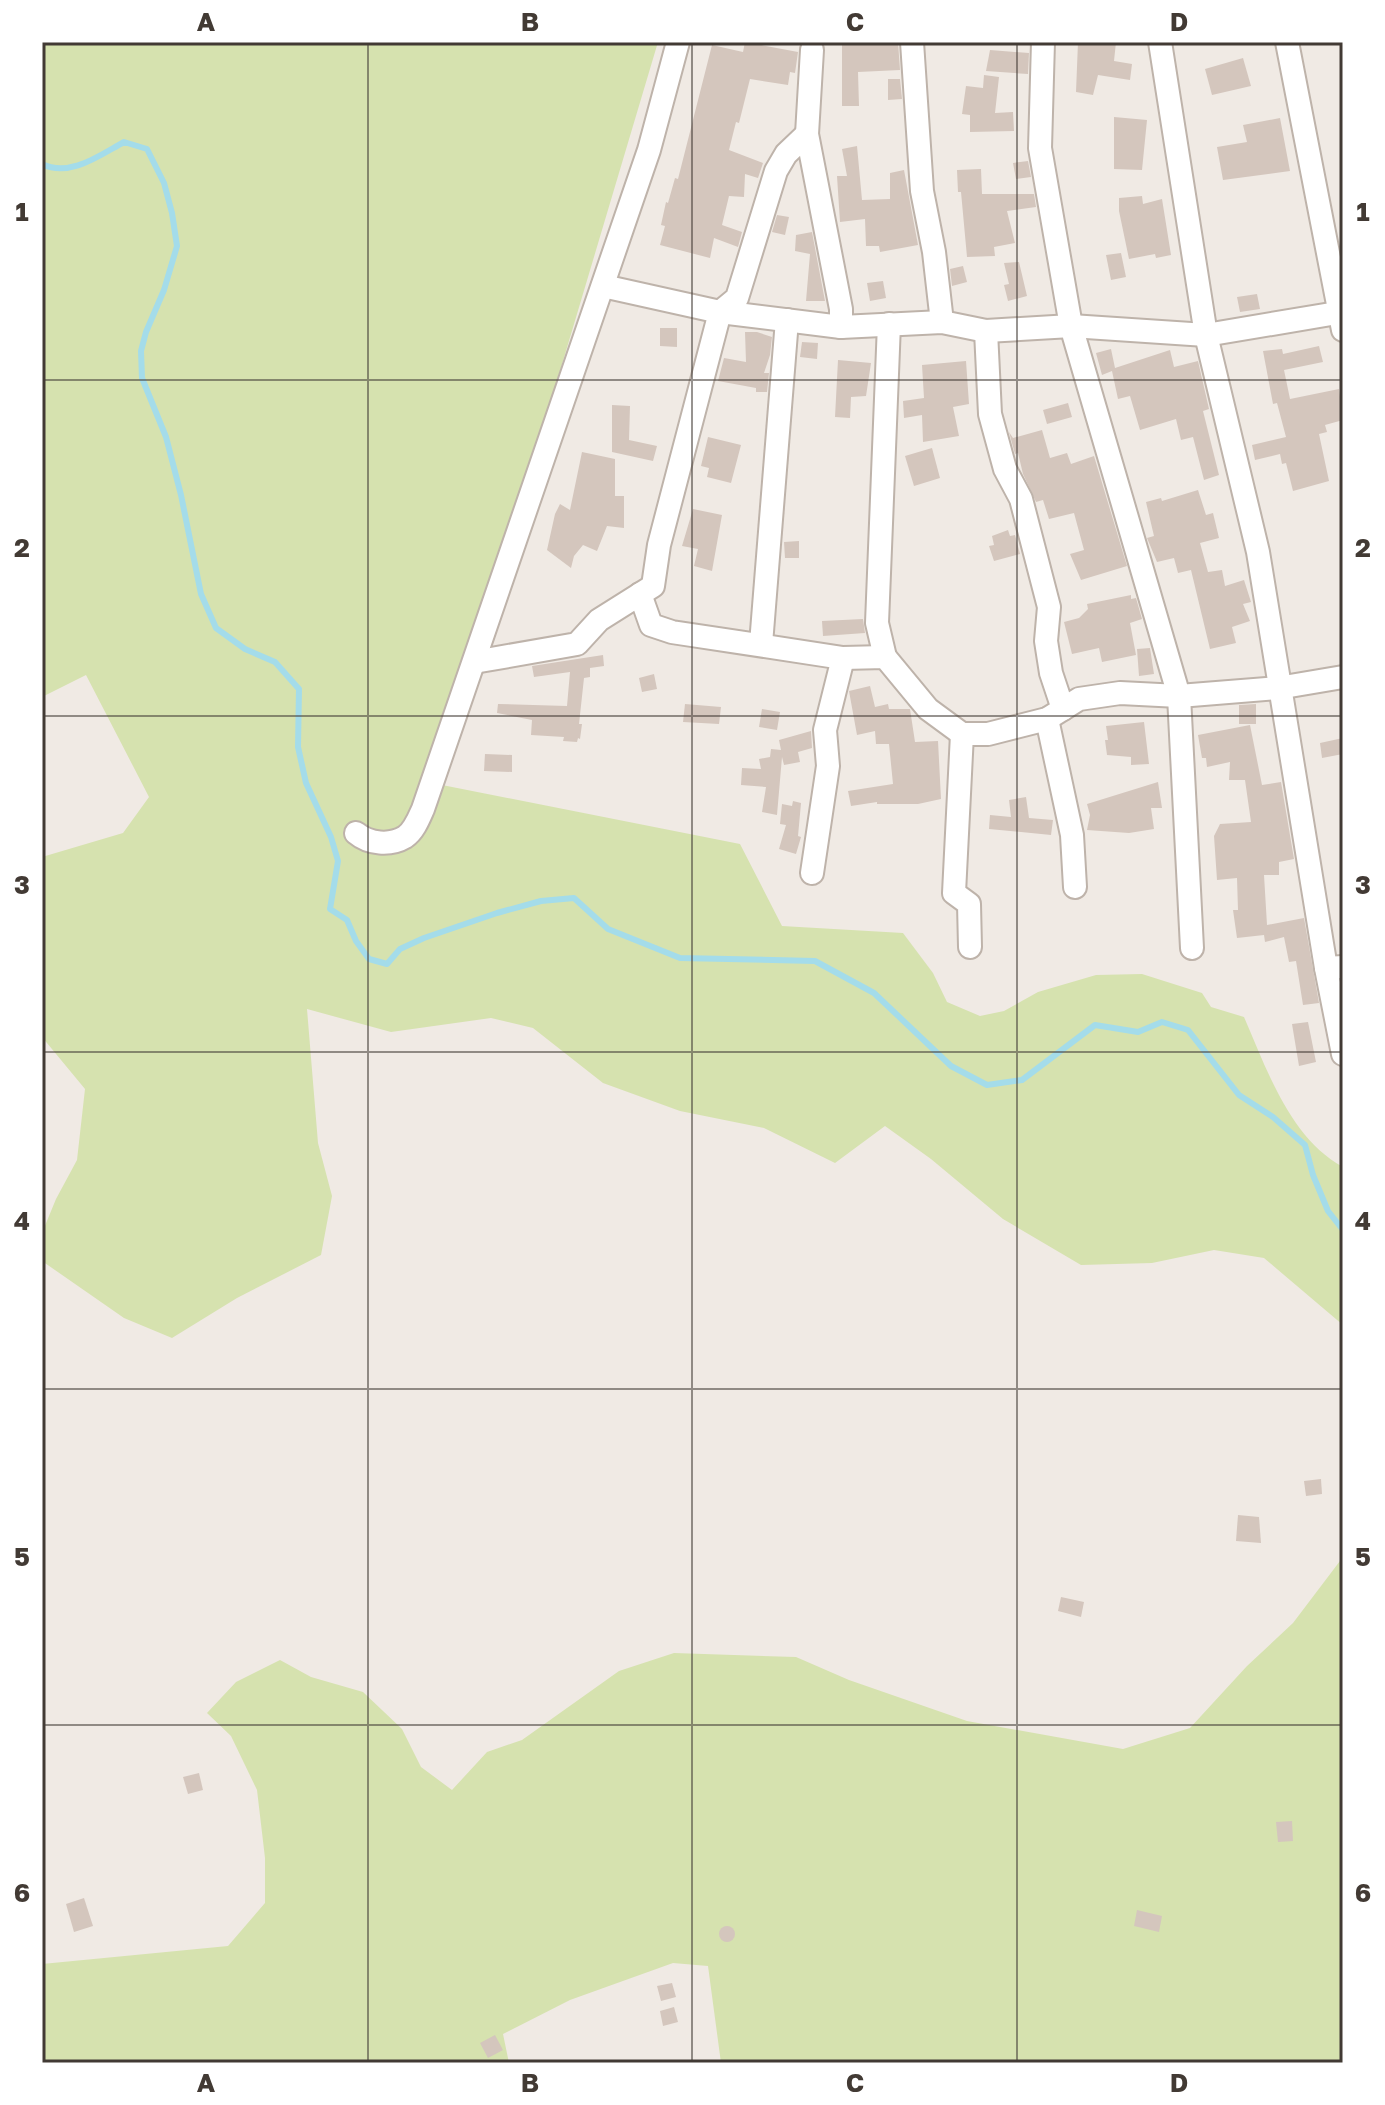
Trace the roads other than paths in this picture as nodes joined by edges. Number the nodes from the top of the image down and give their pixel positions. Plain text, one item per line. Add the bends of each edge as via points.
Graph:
1 (678, 42) edge
2 (912, 42) edge
3 (1043, 42) edge
4 (1160, 42) edge
5 (1287, 42) edge
6 (812, 50) dead end
7 (807, 134) junction
8 (603, 286) junction
9 (720, 312) junction
10 (1342, 318) edge
11 (787, 320) junction
12 (942, 322) junction
13 (889, 324) junction
14 (1071, 326) junction
15 (841, 327) junction
16 (986, 331) junction
17 (1206, 335) junction
18 (640, 594) junction
19 (761, 644) junction
20 (885, 657) junction
21 (843, 658) junction
22 (474, 662) junction
23 (1343, 677) edge
24 (1278, 688) junction
25 (1179, 696) junction
26 (1055, 714) junction
27 (962, 734) junction
28 (356, 833) dead end
29 (812, 873) dead end
30 (1075, 887) dead end
31 (970, 947) dead end
32 (1192, 948) dead end
33 (1335, 967) edge
34 (1343, 1054) edge

1 - 8 street via 649,150
2 - 12 street via 922,191
3 - 14 street via 1040,148
4 - 17 street
5 - 10 street
6 - 7 street
7 - 9 street via 776,171 737,298
7 - 15 street
8 - 9 street
8 - 22 street
9 - 11 street
9 - 18 street via 653,586
10 - 17 street
11 - 15 street
11 - 19 street
12 - 13 street
12 - 16 street
13 - 15 street
13 - 20 street via 877,623
14 - 16 street
14 - 17 street
14 - 25 street
16 - 26 street via 990,414 1005,469 1021,499 1049,607 1046,641
17 - 24 street via 1258,552
18 - 19 street via 651,625
18 - 22 street via 599,620 577,644
19 - 21 street
20 - 21 street
20 - 27 street via 928,709
21 - 29 street via 825,730 828,766
22 - 28 street via 416,825 406,837 377,843
23 - 24 street
24 - 25 street
24 - 33 street
25 - 26 street via 1120,693 1079,699
25 - 32 street
26 - 27 street via 988,734
26 - 30 street
27 - 31 street via 954,893 969,904
33 - 34 street

